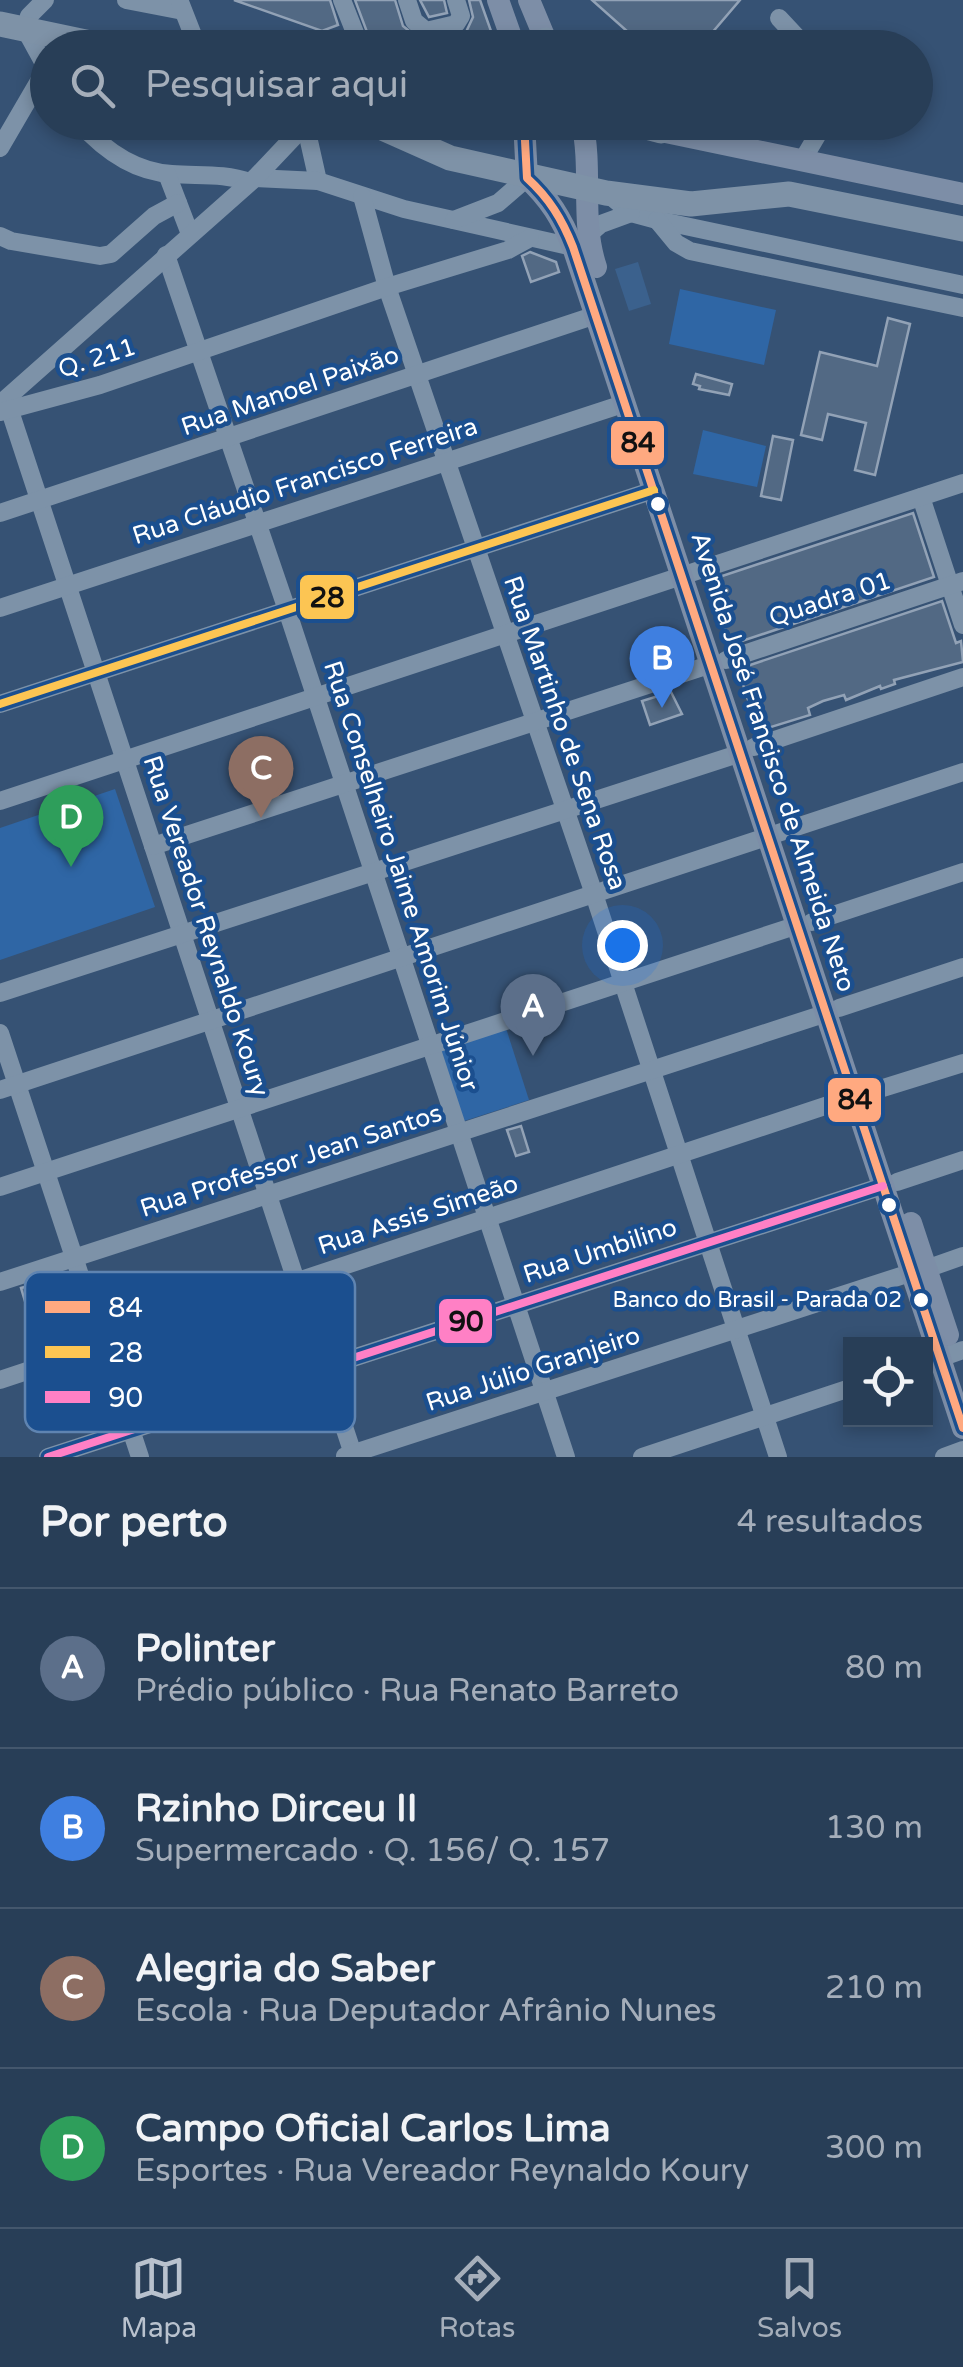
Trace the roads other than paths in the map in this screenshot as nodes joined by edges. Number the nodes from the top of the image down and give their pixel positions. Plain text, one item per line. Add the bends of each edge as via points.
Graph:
1 (44, 0) edge
2 (126, 0) edge
3 (342, 0) edge
4 (406, 0) edge
5 (456, 0) edge
6 (498, 0) edge
7 (529, 0) edge
8 (181, 6) edge
9 (780, 18) dead end
10 (13, 27) edge
11 (191, 30) edge
12 (354, 30) edge
13 (431, 30) joint
14 (509, 30) edge
15 (542, 30) edge
16 (791, 30) edge
17 (30, 48) edge
18 (30, 89) edge
19 (8, 114) edge
20 (99, 140) edge
21 (291, 140) edge
22 (308, 140) edge
23 (410, 140) edge
24 (525, 140) edge
25 (586, 140) edge
26 (705, 140) edge
27 (814, 140) edge
28 (0, 148) edge
29 (802, 161) junction
30 (168, 174) junction
31 (528, 178) junction
32 (252, 180) junction
33 (318, 181) junction
34 (598, 192) junction
35 (963, 194) edge
36 (362, 196) junction
37 (178, 203) junction
38 (632, 213) junction
39 (454, 220) junction
40 (657, 220) junction
41 (963, 230) edge
42 (190, 234) junction
43 (0, 236) edge
44 (530, 238) junction
45 (580, 242) junction
46 (166, 255) junction
47 (963, 285) edge
48 (387, 287) junction
49 (963, 308) edge
50 (596, 315) junction
51 (199, 351) junction
52 (417, 375) junction
53 (626, 403) junction
54 (3, 409) edge
55 (228, 439) junction
56 (448, 461) junction
57 (963, 483) edge
58 (654, 490) junction
59 (922, 497) junction
60 (38, 500) junction
61 (0, 512) edge
62 (258, 524) junction
63 (477, 548) junction
64 (689, 574) junction
65 (956, 584) edge
66 (67, 586) junction
67 (0, 608) edge
68 (287, 610) junction
69 (963, 625) edge
70 (506, 636) junction
71 (719, 662) junction
72 (96, 673) junction
73 (963, 677) edge
74 (316, 698) junction
75 (0, 704) edge
76 (534, 720) junction
77 (748, 750) junction
78 (125, 760) junction
79 (963, 772) edge
80 (345, 785) junction
81 (0, 801) edge
82 (564, 811) junction
83 (775, 834) junction
84 (153, 846) junction
85 (963, 872) edge
86 (373, 873) junction
87 (594, 894) junction
88 (805, 924) junction
89 (182, 933) junction
90 (402, 957) junction
91 (963, 968) edge
92 (623, 984) junction
93 (0, 993) edge
94 (833, 1010) junction
95 (210, 1020) junction
96 (0, 1033) edge
97 (432, 1046) junction
98 (963, 1063) edge
99 (650, 1070) junction
100 (8, 1087) edge
101 (860, 1095) junction
102 (240, 1109) junction
103 (459, 1132) junction
104 (678, 1156) junction
105 (963, 1160) edge
106 (46, 1172) junction
107 (890, 1184) junction
108 (0, 1187) edge
109 (268, 1195) junction
110 (488, 1219) junction
111 (707, 1243) junction
112 (963, 1256) edge
113 (74, 1258) junction
114 (918, 1271) junction
115 (31, 1272) edge
116 (79, 1272) edge
117 (293, 1272) edge
118 (324, 1272) edge
119 (25, 1274) edge
120 (0, 1282) edge
121 (516, 1305) junction
122 (736, 1329) junction
123 (946, 1356) edge
124 (355, 1357) edge
125 (25, 1372) edge
126 (963, 1378) edge
127 (0, 1380) edge
128 (843, 1390) edge
129 (544, 1393) junction
130 (765, 1417) junction
131 (963, 1428) edge
132 (126, 1432) edge
133 (133, 1432) edge
134 (963, 1450) edge
135 (350, 1456) edge
136 (48, 1457) edge
137 (140, 1457) edge
138 (566, 1457) edge
139 (642, 1457) edge
140 (778, 1457) edge
141 (944, 1457) edge

1 - 10 street
2 - 8 street
3 - 12 street
4 - 13 street via 418,27
5 - 13 street via 459,22
6 - 14 main road
7 - 15 main road
8 - 11 street
9 - 16 street
10 - 17 street
18 - 19 street
19 - 28 street
20 - 30 street via 114,154
21 - 32 street
22 - 33 street
23 - 31 highway
24 - 31 main road
25 - 34 main road, Avenida José Francisco de Almeida Neto
26 - 29 main road
27 - 29 street
29 - 35 main road
30 - 32 street
30 - 37 street
31 - 34 highway
31 - 39 street via 498,203
31 - 45 main road, Avenida José Francisco de Almeida Neto
32 - 33 street
32 - 42 street
33 - 36 street
34 - 38 street
34 - 41 highway via 691,204 789,194
34 - 45 main road, Avenida José Francisco de Almeida Neto
36 - 39 street
36 - 48 street, Rua Martinho de Sena Rosa
37 - 42 street
37 - 43 street via 112,254
38 - 40 street
38 - 45 street via 601,224
39 - 44 street
40 - 47 street
40 - 49 street via 690,252
42 - 46 street
44 - 45 street
44 - 48 street, Q. 211
45 - 50 main road, Avenida José Francisco de Almeida Neto
45 - 64 main road, Avenida José Francisco de Almeida Neto
46 - 51 street, Rua Conselheiro Jaime Amorim Júnior
46 - 54 street
48 - 51 street, Q. 211
48 - 52 street, Rua Martinho de Sena Rosa
50 - 52 street, Rua Manoel Paixão
50 - 53 main road, Avenida José Francisco de Almeida Neto
51 - 54 street, Q. 211
51 - 55 street, Rua Conselheiro Jaime Amorim Júnior
52 - 55 street, Rua Manoel Paixão
52 - 56 street, Rua Martinho de Sena Rosa
53 - 56 street, Rua Cláudio Francisco Ferreira
53 - 58 main road, Avenida José Francisco de Almeida Neto
54 - 60 street, Rua Vereador Reynaldo Koury
55 - 60 street, Rua Manoel Paixão
55 - 62 street, Rua Conselheiro Jaime Amorim Júnior
56 - 62 street, Rua Cláudio Francisco Ferreira
56 - 63 street, Rua Martinho de Sena Rosa
57 - 59 street
58 - 63 street
58 - 64 main road, Avenida José Francisco de Almeida Neto
59 - 64 street
59 - 65 street
60 - 61 street, Rua Manoel Paixão
60 - 66 street, Rua Vereador Reynaldo Koury
62 - 66 street, Rua Cláudio Francisco Ferreira
62 - 68 street, Rua Conselheiro Jaime Amorim Júnior
63 - 68 street
63 - 70 street, Rua Martinho de Sena Rosa
64 - 70 street
64 - 71 main road, Avenida José Francisco de Almeida Neto
65 - 69 street
65 - 71 street, Quadra 01
66 - 67 street, Rua Cláudio Francisco Ferreira
66 - 72 street, Rua Vereador Reynaldo Koury
68 - 72 street
68 - 74 street, Rua Conselheiro Jaime Amorim Júnior
70 - 74 street
70 - 76 street, Rua Martinho de Sena Rosa
71 - 76 street, Quadra 01
71 - 77 main road, Avenida José Francisco de Almeida Neto
72 - 75 street
72 - 78 street, Rua Vereador Reynaldo Koury
73 - 77 street
74 - 78 street
74 - 80 street, Rua Conselheiro Jaime Amorim Júnior
76 - 80 street, Quadra 01
76 - 82 street, Rua Martinho de Sena Rosa
77 - 82 street
77 - 83 main road, Avenida José Francisco de Almeida Neto
78 - 81 street
78 - 84 street, Rua Vereador Reynaldo Koury
79 - 83 street
80 - 84 street, Quadra 01
80 - 86 street, Rua Conselheiro Jaime Amorim Júnior
82 - 86 street
82 - 87 street, Rua Martinho de Sena Rosa
83 - 87 street
83 - 88 main road, Avenida José Francisco de Almeida Neto
84 - 89 street, Rua Vereador Reynaldo Koury
85 - 88 street
86 - 89 street
86 - 90 street, Rua Conselheiro Jaime Amorim Júnior
87 - 90 street
87 - 92 street, Rua Martinho de Sena Rosa
88 - 92 street
88 - 94 main road, Avenida José Francisco de Almeida Neto
89 - 93 street
89 - 95 street, Rua Vereador Reynaldo Koury
90 - 95 street
90 - 97 street, Rua Conselheiro Jaime Amorim Júnior
91 - 94 street, Rua Professor Jean Santos
92 - 97 street
92 - 99 street, Rua Martinho de Sena Rosa
94 - 99 street, Rua Professor Jean Santos
94 - 101 main road, Avenida José Francisco de Almeida Neto
95 - 100 street
95 - 102 street, Rua Vereador Reynaldo Koury
96 - 100 street
97 - 102 street
97 - 103 street, Rua Conselheiro Jaime Amorim Júnior
98 - 101 street, Rua Assis Simeão
99 - 103 street, Rua Professor Jean Santos
99 - 104 street, Rua Martinho de Sena Rosa
100 - 106 street
101 - 104 street, Rua Assis Simeão
101 - 107 main road, Avenida José Francisco de Almeida Neto
102 - 106 street
102 - 109 street, Rua Vereador Reynaldo Koury
103 - 109 street, Rua Professor Jean Santos
103 - 110 street, Rua Conselheiro Jaime Amorim Júnior
104 - 110 street, Rua Assis Simeão
104 - 111 street, Rua Martinho de Sena Rosa
105 - 107 street, Rua Umbilino
106 - 108 street
106 - 113 street
107 - 111 street, Rua Umbilino
107 - 114 main road, Avenida José Francisco de Almeida Neto
109 - 113 street, Rua Professor Jean Santos
109 - 117 street, Rua Vereador Reynaldo Koury
110 - 118 street, Rua Assis Simeão
110 - 121 street, Rua Conselheiro Jaime Amorim Júnior
111 - 121 street, Rua Umbilino
111 - 122 street, Rua Martinho de Sena Rosa
112 - 114 street, Rua Júlio Granjeiro
113 - 115 street, Rua Professor Jean Santos
113 - 116 street
114 - 122 street, Rua Júlio Granjeiro
114 - 123 main road, Avenida José Francisco de Almeida Neto
119 - 120 street, Rua Professor Jean Santos
121 - 124 street, Rua Umbilino
121 - 129 street, Rua Conselheiro Jaime Amorim Júnior
122 - 129 street, Rua Júlio Granjeiro
122 - 130 street, Rua Martinho de Sena Rosa
123 - 126 main road, Avenida José Francisco de Almeida Neto
123 - 131 main road, Avenida José Francisco de Almeida Neto
125 - 127 street, Rua Assis Simeão
128 - 130 street
129 - 135 street, Rua Júlio Granjeiro
129 - 138 street, Rua Conselheiro Jaime Amorim Júnior
130 - 139 street
130 - 140 street, Rua Martinho de Sena Rosa
132 - 136 street, Rua Umbilino
133 - 137 street
134 - 141 street

